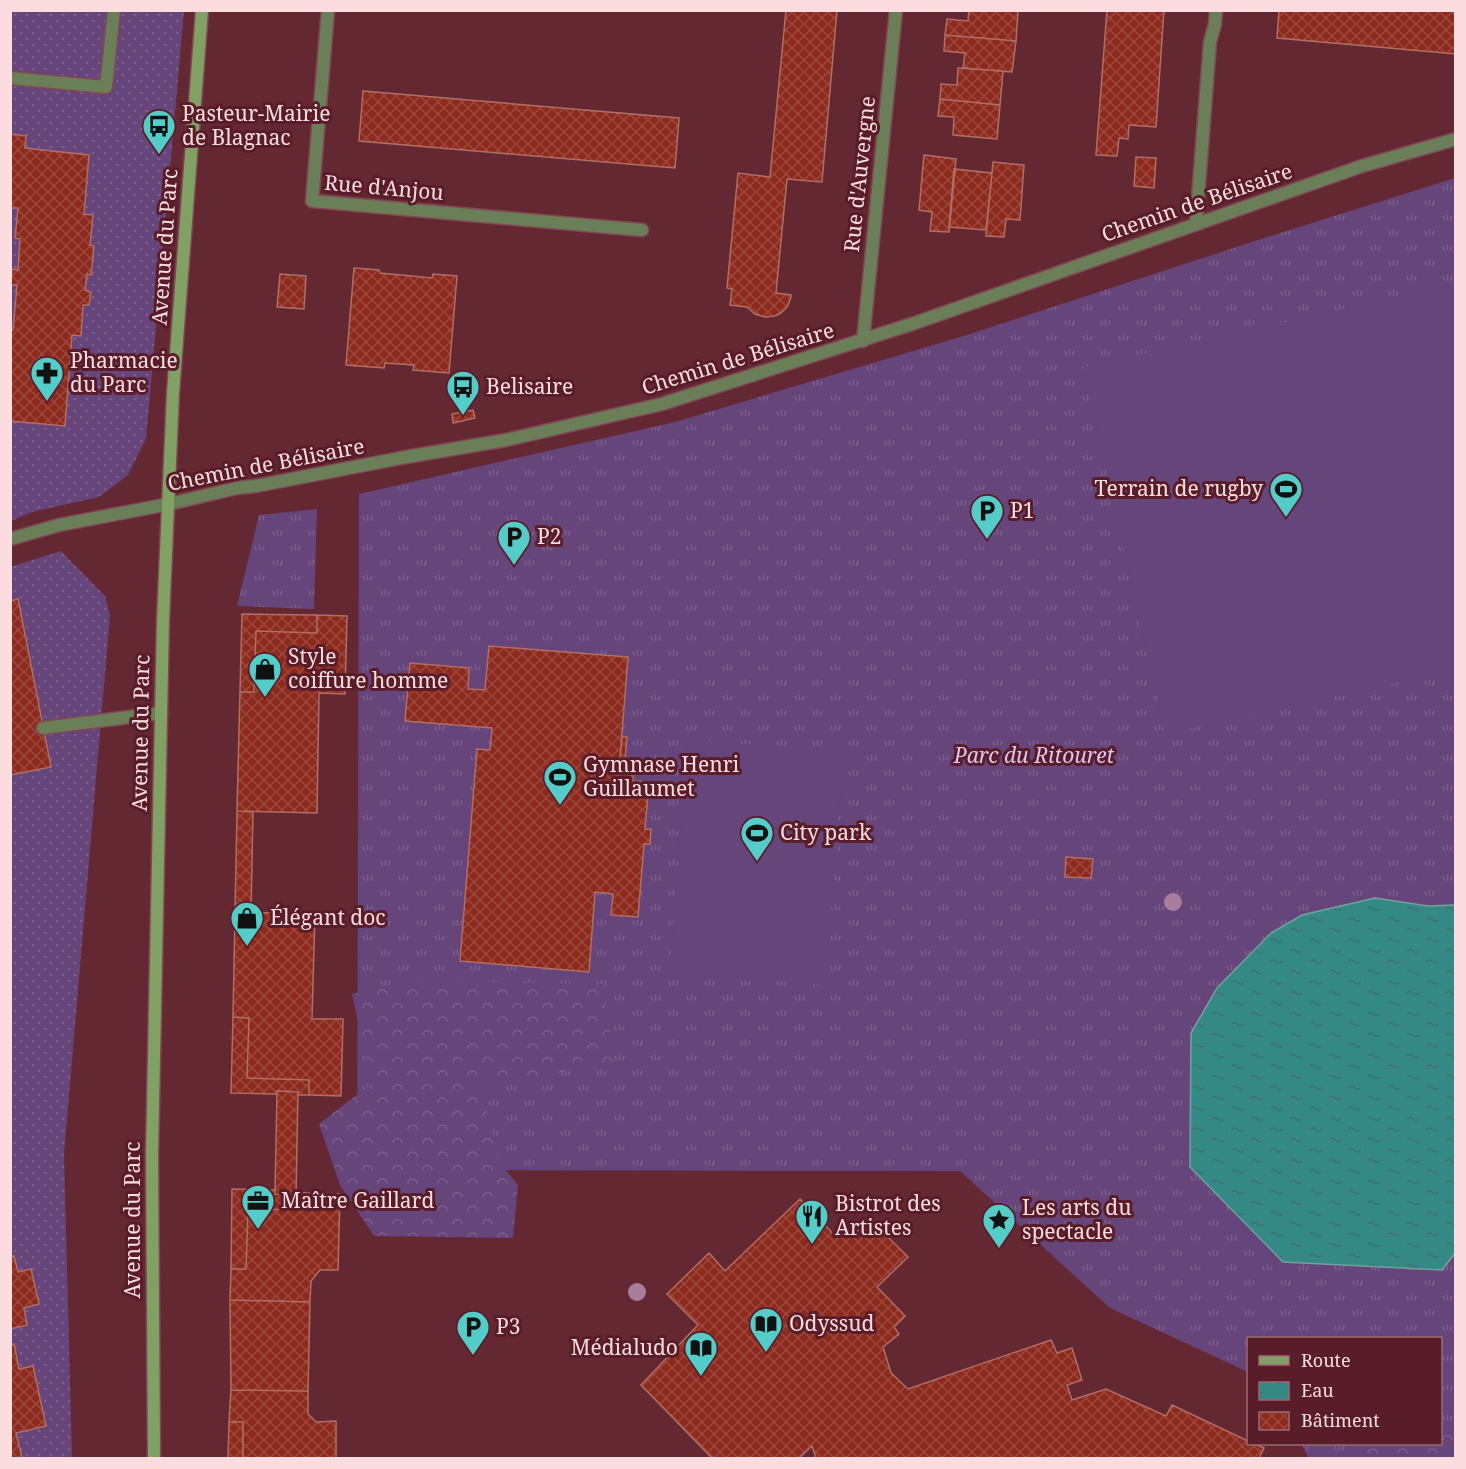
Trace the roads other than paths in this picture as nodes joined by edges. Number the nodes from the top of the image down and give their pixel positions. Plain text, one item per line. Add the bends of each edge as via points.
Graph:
1 (114, 10) edge
2 (202, 10) edge
3 (328, 10) edge
4 (896, 10) edge
5 (1216, 10) edge
6 (10, 78) edge
7 (1455, 139) edge
8 (1196, 224) junction
9 (642, 230) dead end
10 (863, 341) junction
11 (169, 504) junction
12 (10, 539) edge
13 (161, 713) junction
14 (43, 728) dead end
15 (154, 1458) edge

1 - 6 street via 106,87
2 - 11 street, Avenue du Parc via 173,393
3 - 9 street, Rue d'Anjou via 312,201
4 - 10 street, Rue d'Auvergne
5 - 8 street
7 - 8 street, Chemin de Bélisaire via 1362,166
8 - 10 street, Chemin de Bélisaire
10 - 11 street, Chemin de Bélisaire via 623,413 506,440 237,488
11 - 12 street, Chemin de Bélisaire via 59,525
11 - 13 street, Avenue du Parc
13 - 14 street
13 - 15 street, Avenue du Parc via 152,1154

